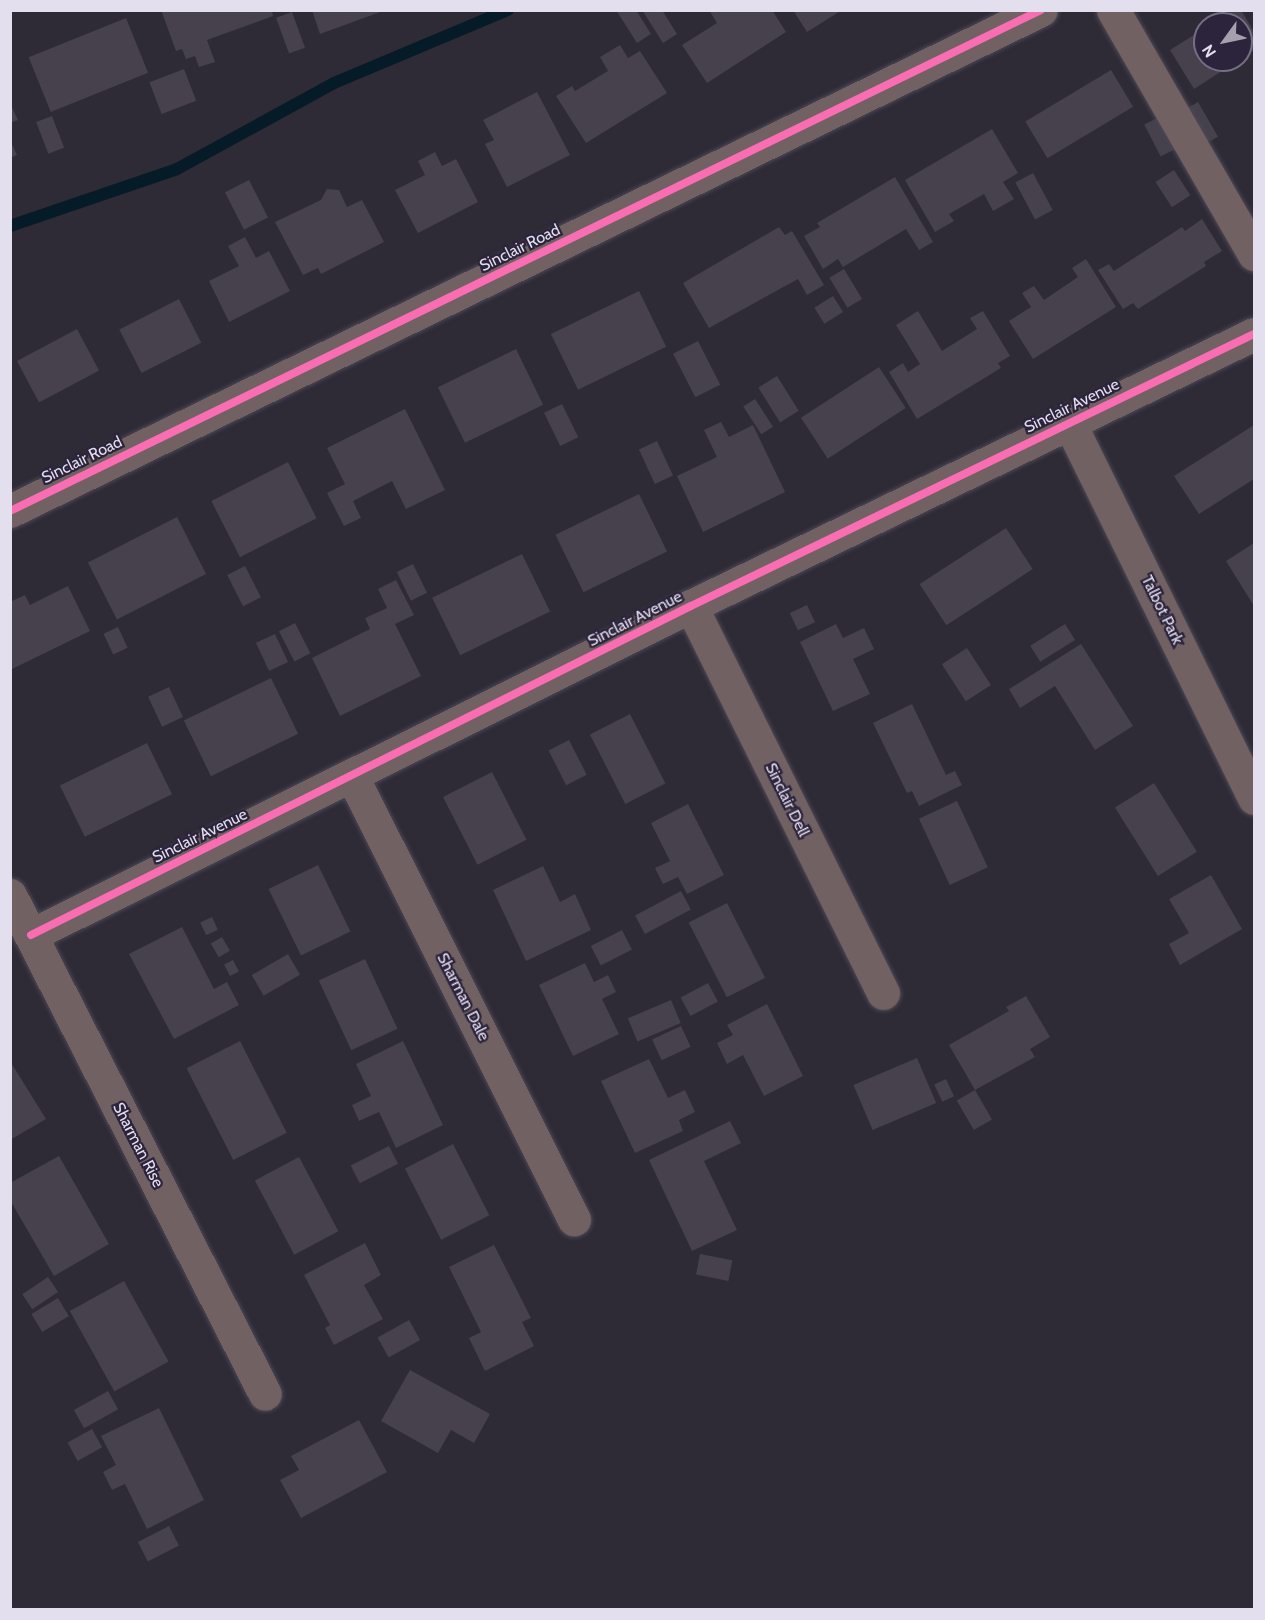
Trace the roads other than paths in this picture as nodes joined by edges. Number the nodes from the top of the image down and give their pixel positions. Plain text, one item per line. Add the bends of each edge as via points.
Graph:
1 (1041, 10) edge
2 (1113, 10) edge
3 (1254, 254) edge
4 (1254, 334) edge
5 (1069, 422) junction
6 (10, 511) edge
7 (691, 606) junction
8 (352, 776) junction
9 (1254, 798) edge
10 (10, 895) edge
11 (31, 935) junction
12 (883, 993) dead end
13 (574, 1219) dead end
14 (266, 1394) dead end

1 - 6 street, Sinclair Road
2 - 3 street
4 - 5 street, Sinclair Avenue
5 - 7 street, Sinclair Avenue
5 - 9 street, Talbot Park
7 - 8 street, Sinclair Avenue
7 - 12 street, Sinclair Dell
8 - 11 street, Sinclair Avenue
8 - 13 street, Sharman Dale
10 - 11 street, Sharman Rise
11 - 14 street, Sharman Rise

